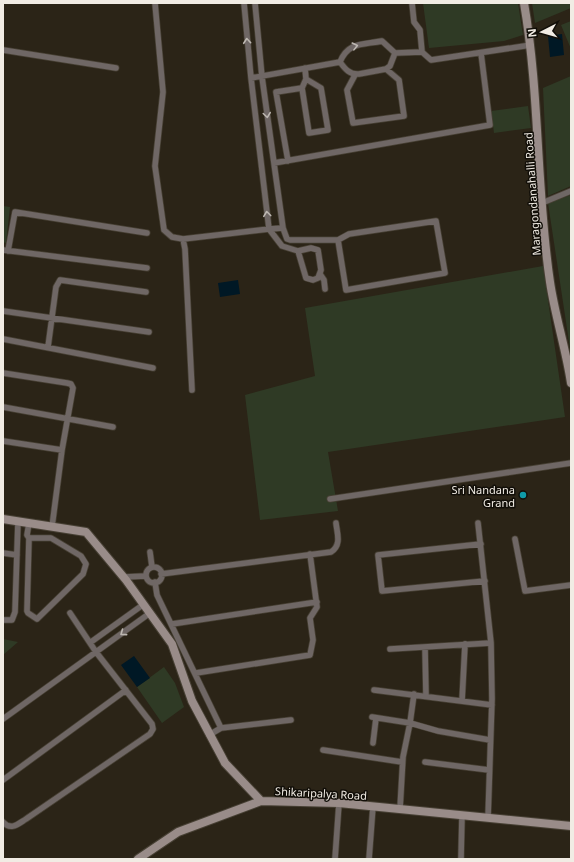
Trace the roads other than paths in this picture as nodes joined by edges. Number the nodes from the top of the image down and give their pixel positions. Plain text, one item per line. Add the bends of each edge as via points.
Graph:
1 (155, 3) edge
2 (244, 3) edge
3 (255, 3) edge
4 (412, 3) edge
5 (524, 3) edge
6 (531, 45) junction
7 (3, 50) edge
8 (422, 52) junction
9 (395, 53) junction
10 (481, 53) junction
11 (340, 62) junction
12 (116, 68) dead end
13 (305, 68) junction
14 (386, 69) junction
15 (355, 75) junction
16 (262, 77) junction
17 (251, 78) junction
18 (306, 79) junction
19 (302, 88) junction
20 (288, 161) junction
21 (274, 163) junction
22 (571, 191) edge
23 (542, 203) junction
24 (284, 228) junction
25 (269, 229) junction
26 (147, 233) dead end
27 (183, 239) junction
28 (338, 240) junction
29 (6, 250) edge
30 (298, 251) junction
31 (147, 268) dead end
32 (320, 274) junction
33 (325, 289) dead end
34 (146, 292) dead end
35 (3, 311) edge
36 (52, 318) junction
37 (149, 332) dead end
38 (3, 339) edge
39 (48, 347) junction
40 (153, 368) dead end
41 (3, 374) edge
42 (571, 383) edge
43 (192, 390) dead end
44 (3, 407) edge
45 (69, 418) junction
46 (113, 427) dead end
47 (3, 441) edge
48 (62, 450) junction
49 (571, 463) edge
50 (330, 499) dead end
51 (3, 519) edge
52 (18, 521) junction
53 (32, 523) junction
54 (336, 523) dead end
55 (478, 523) dead end
56 (52, 526) junction
57 (30, 537) junction
58 (515, 539) dead end
59 (481, 544) junction
60 (150, 552) dead end
61 (3, 553) edge
62 (310, 554) junction
63 (17, 555) junction
64 (152, 567) junction
65 (161, 574) junction
66 (146, 576) junction
67 (124, 577) junction
68 (484, 581) junction
69 (155, 582) junction
70 (571, 584) edge
71 (317, 602) junction
72 (144, 604) junction
73 (70, 613) dead end
74 (150, 613) junction
75 (3, 620) edge
76 (172, 624) junction
77 (91, 642) junction
78 (491, 643) junction
79 (465, 644) junction
80 (425, 647) junction
81 (390, 649) dead end
82 (96, 652) junction
83 (196, 673) junction
84 (126, 690) junction
85 (374, 690) dead end
86 (414, 694) junction
87 (426, 696) junction
88 (462, 701) junction
89 (492, 705) junction
90 (3, 720) edge
91 (290, 720) dead end
92 (410, 723) junction
93 (221, 728) junction
94 (209, 735) junction
95 (490, 740) junction
96 (373, 743) dead end
97 (323, 750) dead end
98 (402, 762) junction
99 (425, 762) dead end
100 (489, 770) junction
101 (3, 780) edge
102 (261, 801) junction
103 (339, 803) junction
104 (373, 806) junction
105 (400, 809) junction
106 (462, 815) junction
107 (488, 818) junction
108 (3, 822) edge
109 (571, 826) edge
110 (138, 859) edge
111 (335, 859) edge
112 (369, 859) edge
113 (461, 859) edge

1 - 27 street via 163,92 155,166 164,230 172,237
17 -> 2 street
3 - 16 street
4 - 8 street via 414,22 420,30
5 - 6 street, Maragondanahalli Road
6 - 10 street
6 - 23 street, Maragondanahalli Road
7 - 12 street
8 - 9 street
8 - 10 street via 430,60
11 -> 9 street via 344,52 352,46 382,41
9 - 14 street via 390,66
10 - 20 street via 490,125
11 - 13 street
11 - 15 street via 346,70
13 - 16 street
13 - 18 street
14 - 15 street
14 - 15 street via 399,80 404,116 353,123 347,90
16 - 17 street
16 -> 21 street
25 -> 17 street
18 - 19 street
18 - 19 street via 321,88 328,130 309,133
19 - 20 street via 276,92
20 - 21 street
21 - 24 street
22 - 23 street
23 - 42 street, Maragondanahalli Road via 550,282
24 - 25 street
24 - 28 street via 287,239 290,240
25 - 27 street
25 - 30 street via 282,246
26 - 29 street via 15,212
27 - 43 street
28 - 28 street via 349,234 436,220 445,273 346,290
29 - 31 street
30 - 32 street via 310,248 318,250
30 - 32 street via 306,278 313,280
32 - 33 street
34 - 36 street via 60,280 56,287
35 - 36 street
36 - 37 street
36 - 39 street
38 - 39 street
39 - 40 street
41 - 45 street via 71,384 74,390
44 - 45 street
45 - 46 street
45 - 48 street
47 - 48 street
48 - 56 street
49 - 50 street
51 - 52 street, Shikaripalya Road
52 - 53 street, Shikaripalya Road
52 - 63 street
53 - 56 street, Shikaripalya Road
53 - 57 street
54 - 62 street via 339,544 336,549 331,552
55 - 59 street
56 - 67 street, Shikaripalya Road via 86,532
57 - 57 street via 27,611 37,619 83,574 86,564 81,556 51,538
58 - 70 street via 525,591
59 - 68 street
59 - 68 street via 378,555 382,591
60 - 64 street
61 - 63 street
62 - 65 street
62 - 71 street
63 - 75 street via 15,612 12,620
64 - 65 street via 159,569
64 - 66 street
65 - 69 street via 161,578
66 - 67 street
66 - 69 street
67 - 72 street, Shikaripalya Road
68 - 78 street
69 - 76 street via 157,595
71 - 76 street
71 - 83 street via 316,610 310,618 314,640 308,657
72 - 74 street, Shikaripalya Road
72 - 77 street
73 - 77 street
74 -> 82 street
74 - 94 street, Shikaripalya Road via 172,644 192,701
76 - 83 street
77 - 82 street
78 - 79 street
78 - 89 street
79 - 80 street
79 - 88 street
80 - 81 street
80 - 87 street
82 - 84 street
82 - 90 street
83 - 93 street
84 - 101 street
84 - 108 street via 152,724 152,732 26,819 12,827
85 - 86 street
86 - 87 street
86 - 92 street
87 - 88 street
88 - 89 street
89 - 95 street
91 - 93 street
92 - 95 street via 438,731
92 - 96 street via 374,718
92 - 98 street
93 - 94 street
94 - 102 street, Shikaripalya Road via 225,763
95 - 100 street
97 - 98 street
98 - 105 street
99 - 100 street
100 - 107 street
102 - 103 street, Shikaripalya Road
102 - 110 street via 178,832
103 - 104 street, Shikaripalya Road
103 - 111 street
104 - 105 street, Shikaripalya Road
104 - 112 street
105 - 106 street, Shikaripalya Road
106 - 107 street, Shikaripalya Road
106 - 113 street
107 - 109 street, Shikaripalya Road

